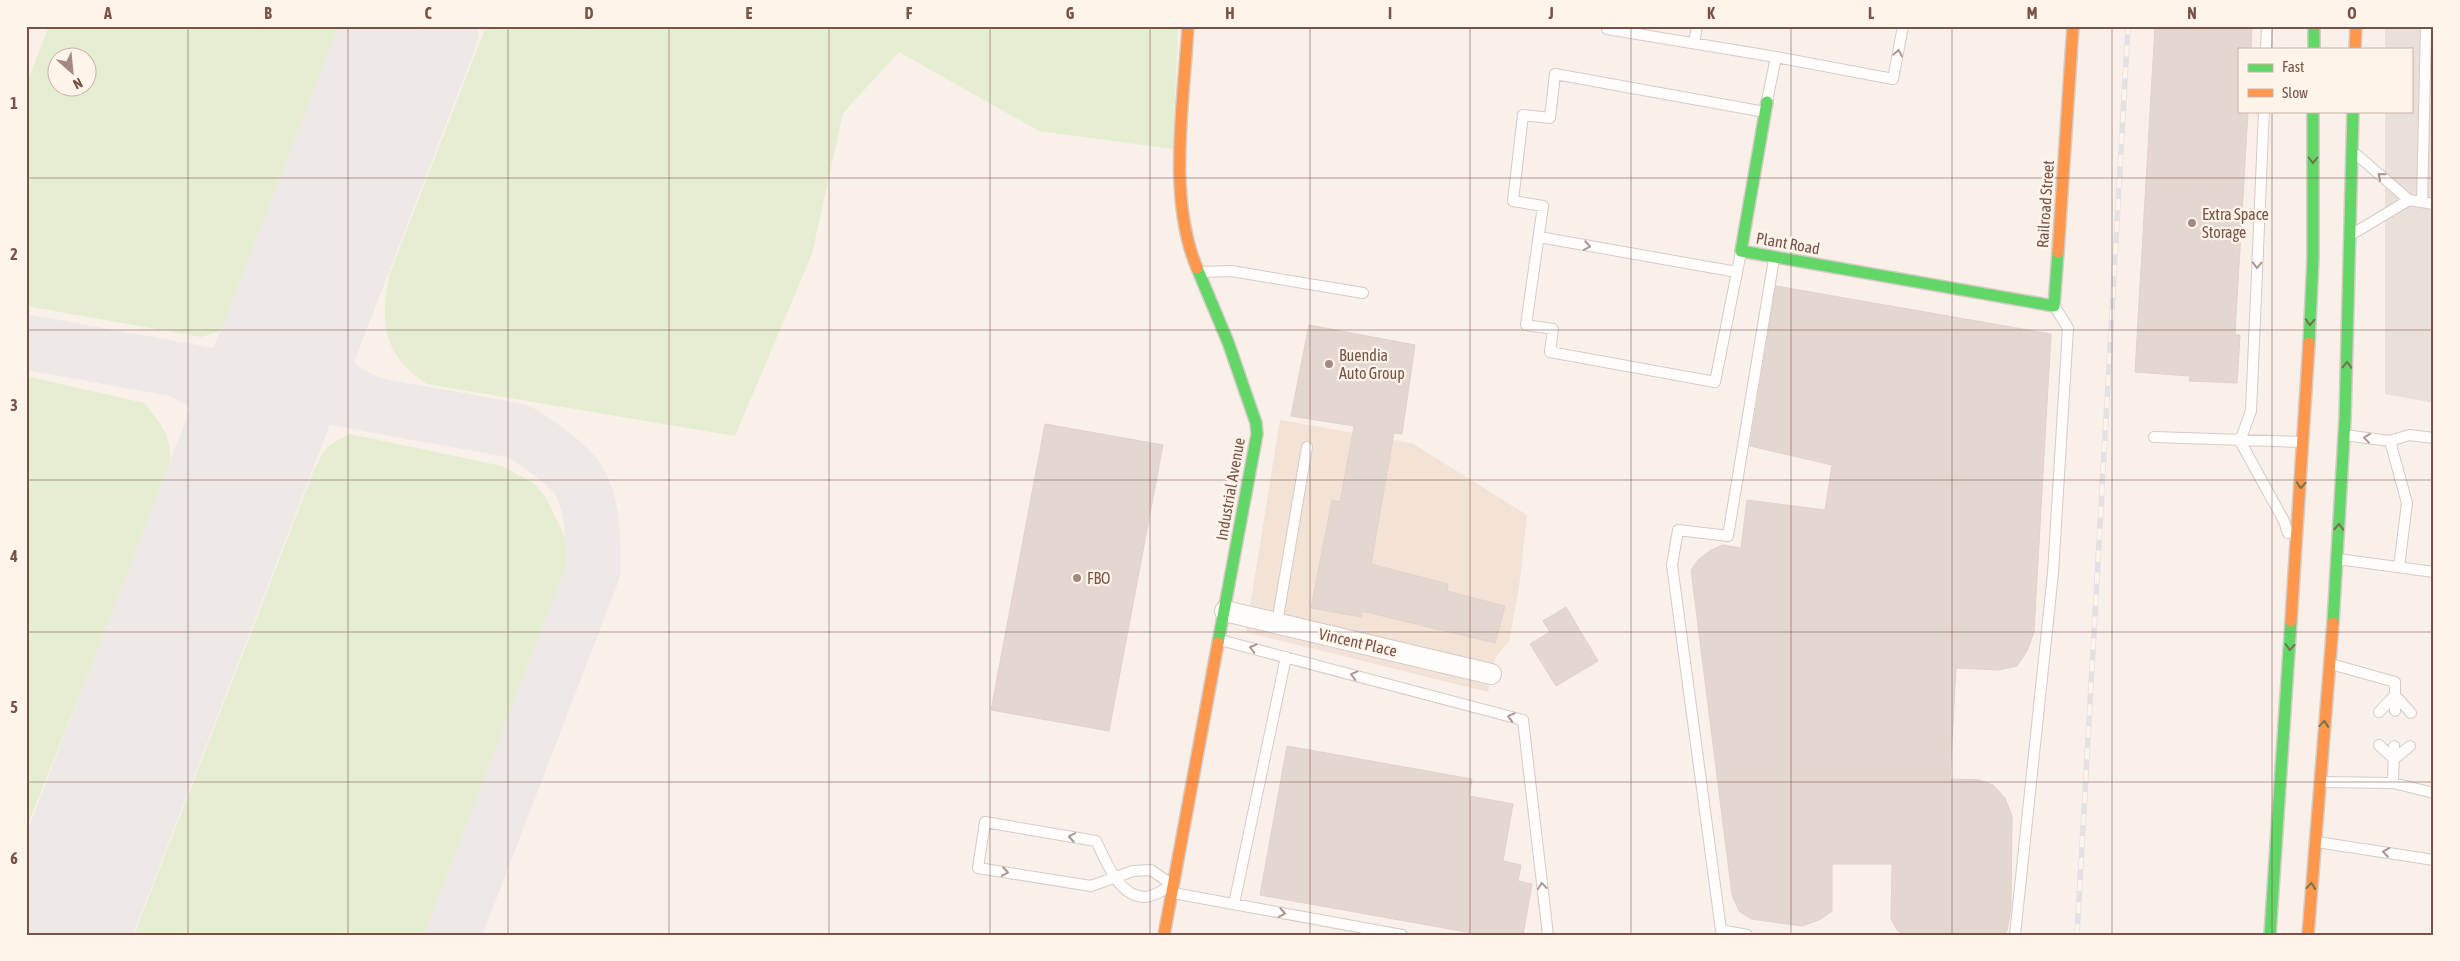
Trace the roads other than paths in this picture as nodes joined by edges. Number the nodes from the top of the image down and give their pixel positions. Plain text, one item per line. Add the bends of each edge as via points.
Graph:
1 (1188, 26) edge
2 (1607, 26) edge
3 (1697, 26) edge
4 (1903, 26) edge
5 (2073, 26) edge
6 (2267, 26) edge
7 (2314, 26) edge
8 (2356, 26) edge
9 (2426, 26) edge
10 (1694, 43) junction
11 (2266, 48) edge
12 (2314, 48) edge
13 (2355, 48) edge
14 (1776, 57) junction
15 (1766, 107) junction
16 (2264, 112) edge
17 (2313, 112) edge
18 (2353, 112) edge
19 (2352, 152) junction
20 (2409, 200) junction
21 (2422, 202) junction
22 (2434, 204) edge
23 (2350, 235) junction
24 (1539, 238) junction
25 (1741, 251) junction
26 (1774, 257) junction
27 (1199, 272) junction
28 (1737, 272) junction
29 (1363, 292) dead end
30 (2054, 306) junction
31 (2344, 435) junction
32 (2154, 437) dead end
33 (2434, 438) edge
34 (2240, 441) junction
35 (2390, 441) junction
36 (2304, 442) junction
37 (1308, 447) dead end
38 (2337, 559) junction
39 (2296, 560) junction
40 (2399, 567) junction
41 (2434, 572) edge
42 (1225, 611) junction
43 (1277, 623) junction
44 (1220, 640) junction
45 (1286, 657) junction
46 (2329, 663) junction
47 (1491, 674) dead end
48 (2395, 695) junction
49 (2394, 711) dead end
50 (2379, 712) dead end
51 (2410, 713) dead end
52 (2379, 745) dead end
53 (2394, 746) dead end
54 (2410, 746) dead end
55 (2394, 759) junction
56 (2320, 782) junction
57 (2394, 783) junction
58 (2434, 793) edge
59 (2315, 842) junction
60 (2434, 860) edge
61 (1116, 879) junction
62 (1173, 889) junction
63 (1234, 904) junction
64 (2309, 912) junction
65 (1164, 935) edge
66 (1402, 935) edge
67 (1548, 935) edge
68 (1747, 935) edge
69 (2014, 935) edge
70 (2270, 935) edge
71 (2308, 935) edge
72 (2312, 935) edge

1 - 27 main road, Industrial Avenue via 1180,189 1186,233
2 - 10 lane via 1607,29
3 - 10 lane
14 -> 4 lane via 1893,79
5 - 30 main road, Railroad Street
6 - 11 lane
7 - 12 main road
8 - 13 main road
9 - 21 lane
10 - 14 lane
14 - 15 lane
15 - 24 lane via 1555,74 1550,118 1523,115 1513,201 1543,206
15 - 25 main road, Plant Road
16 -> 34 lane via 2251,412
17 -> 36 main road via 2313,259
18 - 19 main road
20 -> 19 lane
19 - 23 main road
20 - 21 lane
20 - 23 lane
21 - 22 lane
31 -> 23 main road
24 -> 28 lane
24 - 28 lane via 1526,325 1553,329 1550,352 1715,382
25 - 26 main road, Plant Road
25 - 28 lane
26 - 30 main road, Plant Road
26 - 68 lane via 1728,536 1678,530 1672,565 1721,930
27 - 29 lane via 1231,271
27 - 42 main road, Industrial Avenue via 1228,342 1257,434
30 - 69 lane via 2068,328 2054,564
35 -> 31 lane
38 -> 31 main road
32 - 34 lane
33 - 35 lane via 2409,434
34 - 36 lane
34 - 39 lane via 2284,521
35 - 40 lane via 2406,504
36 -> 39 main road
37 - 43 lane
38 - 40 lane
38 - 46 main road
39 -> 70 main road
40 - 41 lane
42 - 43 street, Vincent Place
42 - 44 main road, Industrial Avenue
43 - 47 street, Vincent Place
45 -> 44 lane
44 - 62 main road, Industrial Avenue
45 - 63 lane
67 -> 45 lane via 1522,720
46 - 48 lane via 2395,682
56 -> 46 main road
48 - 49 lane
48 - 50 lane
48 - 51 lane
52 - 55 lane
53 - 55 lane
54 - 55 lane
55 - 57 lane
56 - 57 lane
56 - 59 main road
57 - 58 lane
60 -> 59 lane
64 -> 59 main road
61 -> 61 lane via 1096,841 985,822 978,868 1091,886
61 - 62 lane via 1131,893 1146,897
61 - 62 lane via 1133,871 1150,870
62 - 63 lane
62 - 65 main road, Industrial Avenue
63 -> 66 lane
64 - 71 main road
64 - 72 main road

